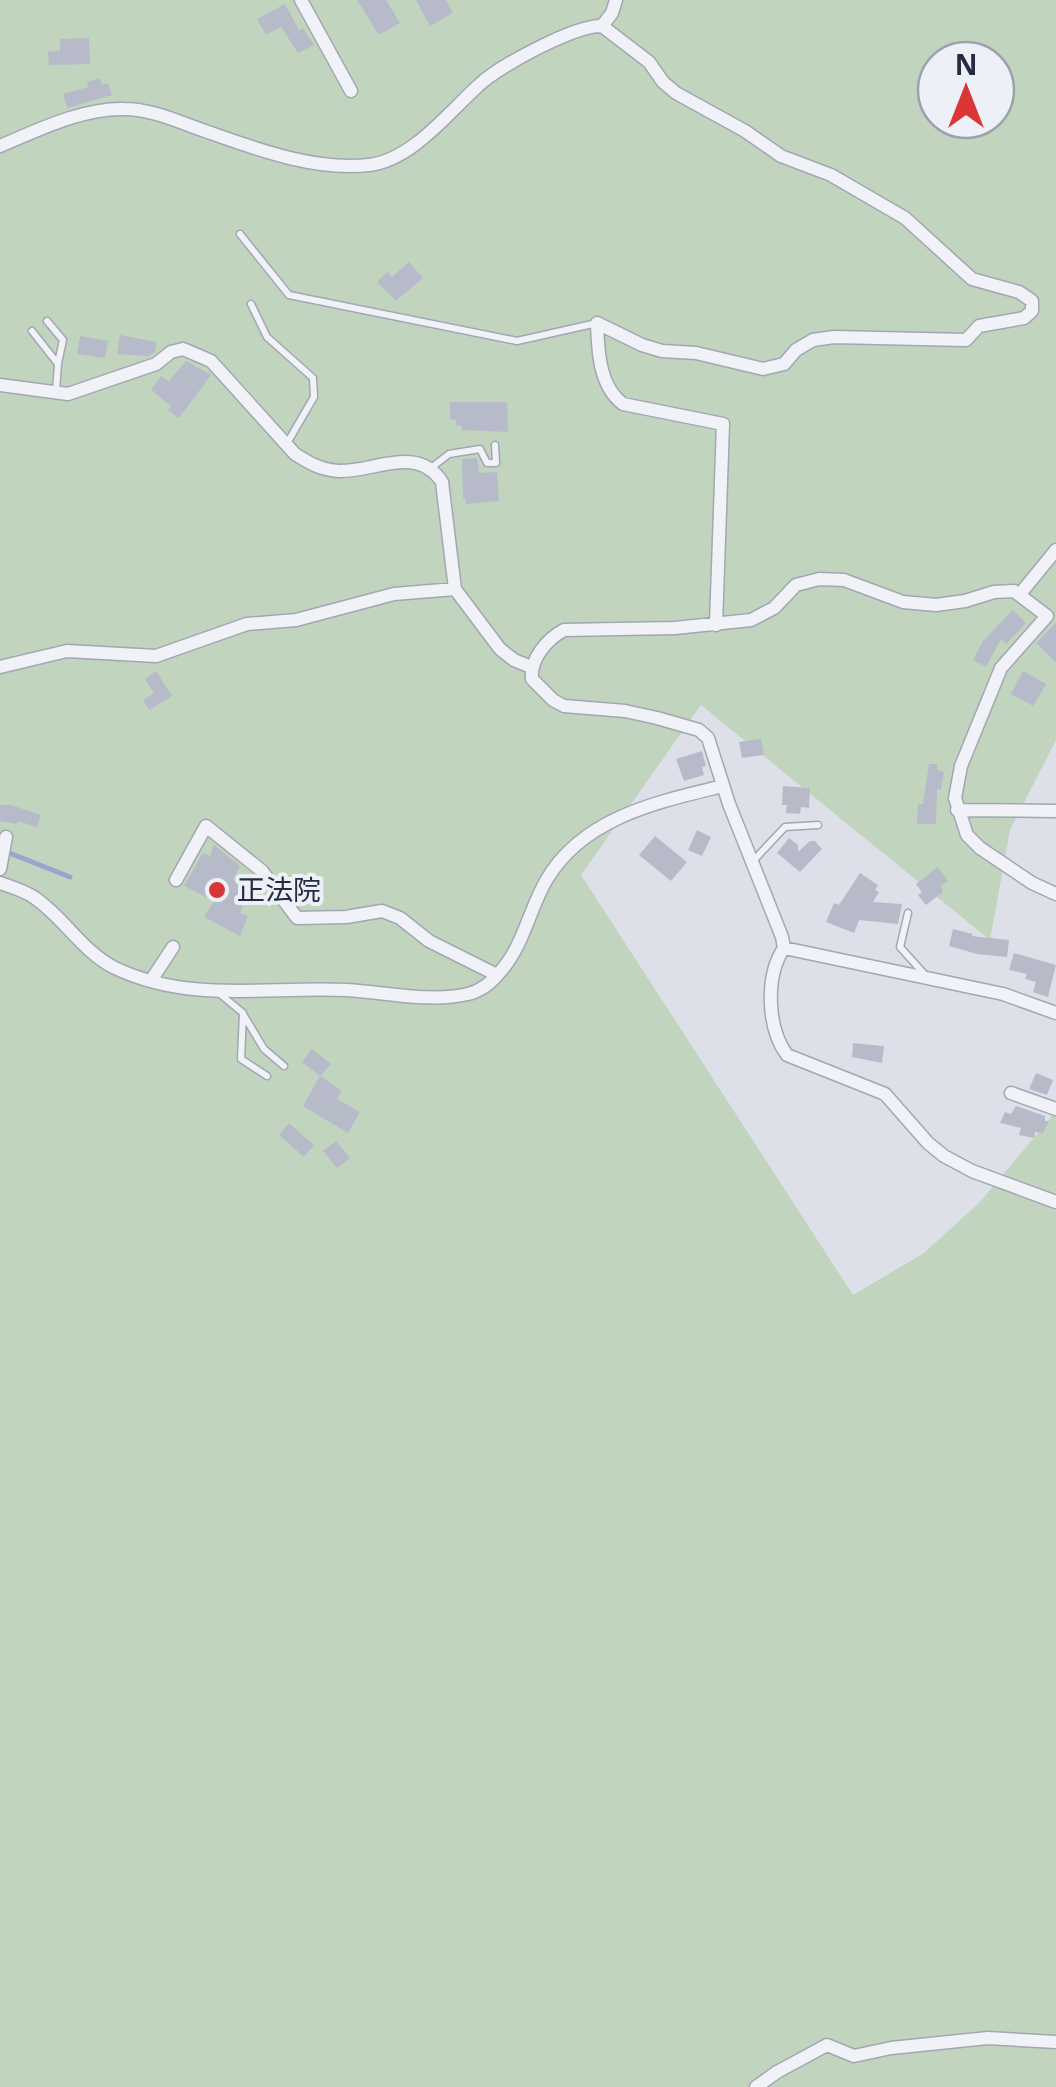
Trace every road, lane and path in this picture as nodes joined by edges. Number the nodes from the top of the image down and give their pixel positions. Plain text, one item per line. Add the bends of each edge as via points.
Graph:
1 (300, 0) edge
2 (616, 0) edge
3 (602, 26) junction
4 (351, 91) dead end
5 (0, 146) edge
6 (240, 234) dead end
7 (251, 304) dead end
8 (47, 321) dead end
9 (597, 323) junction
10 (32, 331) dead end
11 (58, 364) junction
12 (0, 385) edge
13 (56, 394) junction
14 (286, 444) junction
15 (495, 444) dead end
16 (430, 469) junction
17 (1056, 550) edge
18 (455, 590) junction
19 (1020, 594) junction
20 (716, 624) junction
21 (0, 667) edge
22 (532, 667) junction
23 (723, 786) junction
24 (957, 810) junction
25 (1056, 812) edge
26 (818, 824) dead end
27 (6, 838) dead end
28 (752, 862) junction
29 (0, 869) edge
30 (176, 880) dead end
31 (0, 883) edge
32 (1056, 894) edge
33 (908, 914) dead end
34 (172, 947) dead end
35 (784, 948) junction
36 (498, 975) junction
37 (927, 977) junction
38 (152, 980) junction
39 (219, 994) junction
40 (242, 1013) junction
41 (1056, 1013) edge
42 (284, 1066) dead end
43 (268, 1076) dead end
44 (1011, 1093) dead end
45 (1056, 1109) edge
46 (1056, 1202) edge
47 (1056, 2042) edge
48 (756, 2087) edge

1 - 4 street
2 - 3 street
3 - 5 street via 549,42 483,81 417,144 373,165 322,165 125,109 44,127
3 - 9 street via 676,93 905,218 961,272 1018,292 1032,301 1032,311 979,326 966,340 813,340 784,364 762,369 652,348
6 - 9 lane via 289,296 517,341
7 - 14 lane via 267,337 313,378 314,398
8 - 11 lane via 63,340
9 - 20 street via 610,395 622,404 723,424
10 - 11 lane
11 - 13 lane
12 - 13 street
13 - 14 street via 183,350 210,361
14 - 16 street via 324,470 398,461
15 - 16 lane via 496,463 488,463 480,449 449,454
16 - 18 street via 442,482
17 - 19 street
18 - 21 street via 394,594 296,620 247,624 156,656 67,651
18 - 22 street via 500,649
19 - 20 street via 1004,590 936,605 818,579 796,586 752,620
19 - 24 street via 1047,616 1001,668 961,766
20 - 22 street via 564,630
22 - 23 street via 532,678 564,706 625,711 700,730
23 - 28 street
23 - 36 street via 624,815 586,834 546,880
24 - 25 street
24 - 32 street via 980,848
26 - 28 lane via 785,827
27 - 29 street
28 - 35 street
30 - 36 street via 206,826 262,871 298,918 382,911
31 - 38 street via 33,896 104,961
33 - 37 lane via 900,946
34 - 38 street
35 - 37 street
35 - 46 street via 770,979 779,1044 787,1055 885,1094 944,1156
36 - 39 street via 477,991 437,997 322,989
37 - 41 street
38 - 39 street
39 - 40 lane
40 - 42 lane
40 - 43 lane via 241,1059
44 - 45 street
47 - 48 street via 988,2038 854,2056 827,2045

